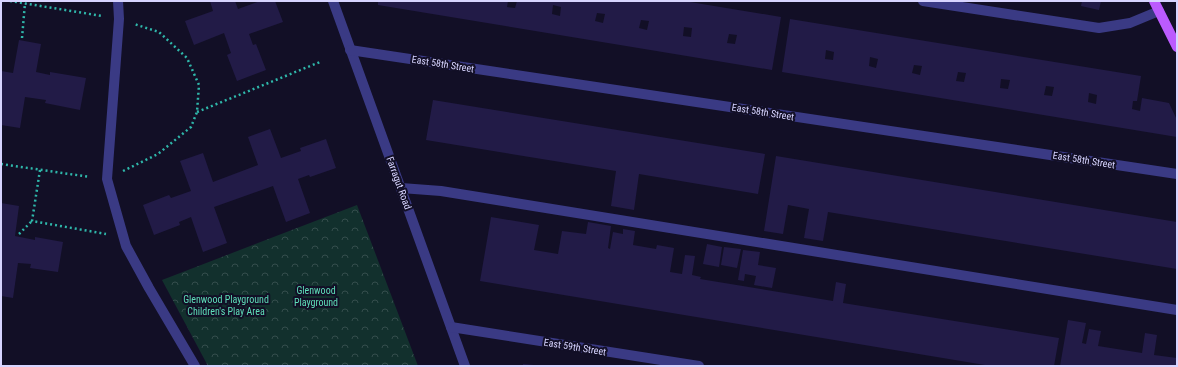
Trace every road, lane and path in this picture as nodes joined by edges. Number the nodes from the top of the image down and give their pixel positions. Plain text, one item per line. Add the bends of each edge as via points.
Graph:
1 (10, 1) edge
2 (118, 1) edge
3 (332, 1) edge
4 (922, 1) edge
5 (1154, 1) edge
6 (24, 3) junction
7 (1159, 11) junction
8 (119, 18) junction
9 (22, 38) dead end
10 (1177, 47) edge
11 (350, 50) junction
12 (320, 62) dead end
13 (198, 112) junction
14 (1, 164) edge
15 (40, 170) junction
16 (1177, 174) edge
17 (107, 179) junction
18 (401, 188) junction
19 (32, 221) junction
20 (19, 234) dead end
21 (123, 237) junction
22 (1177, 310) edge
23 (451, 327) junction
24 (195, 366) edge
25 (465, 366) edge
26 (699, 366) edge

1 - 6 path
2 - 8 street
3 - 11 street, Farragut Road
4 - 7 street via 1099,28 1130,23
5 - 7 main road
6 - 8 path
6 - 9 path
7 - 10 main road
8 - 13 path via 159,32 187,58 199,85
8 - 17 street
11 - 16 street, East 58th Street
11 - 18 street, Farragut Road
12 - 13 path
13 - 17 path via 191,127 158,154
14 - 15 path
15 - 17 path
15 - 19 path
17 - 21 street
18 - 22 street via 449,192
18 - 23 street, Farragut Road
19 - 20 path
19 - 21 path
21 - 24 street via 149,288
23 - 25 street, Farragut Road
23 - 26 street, East 59th Street

